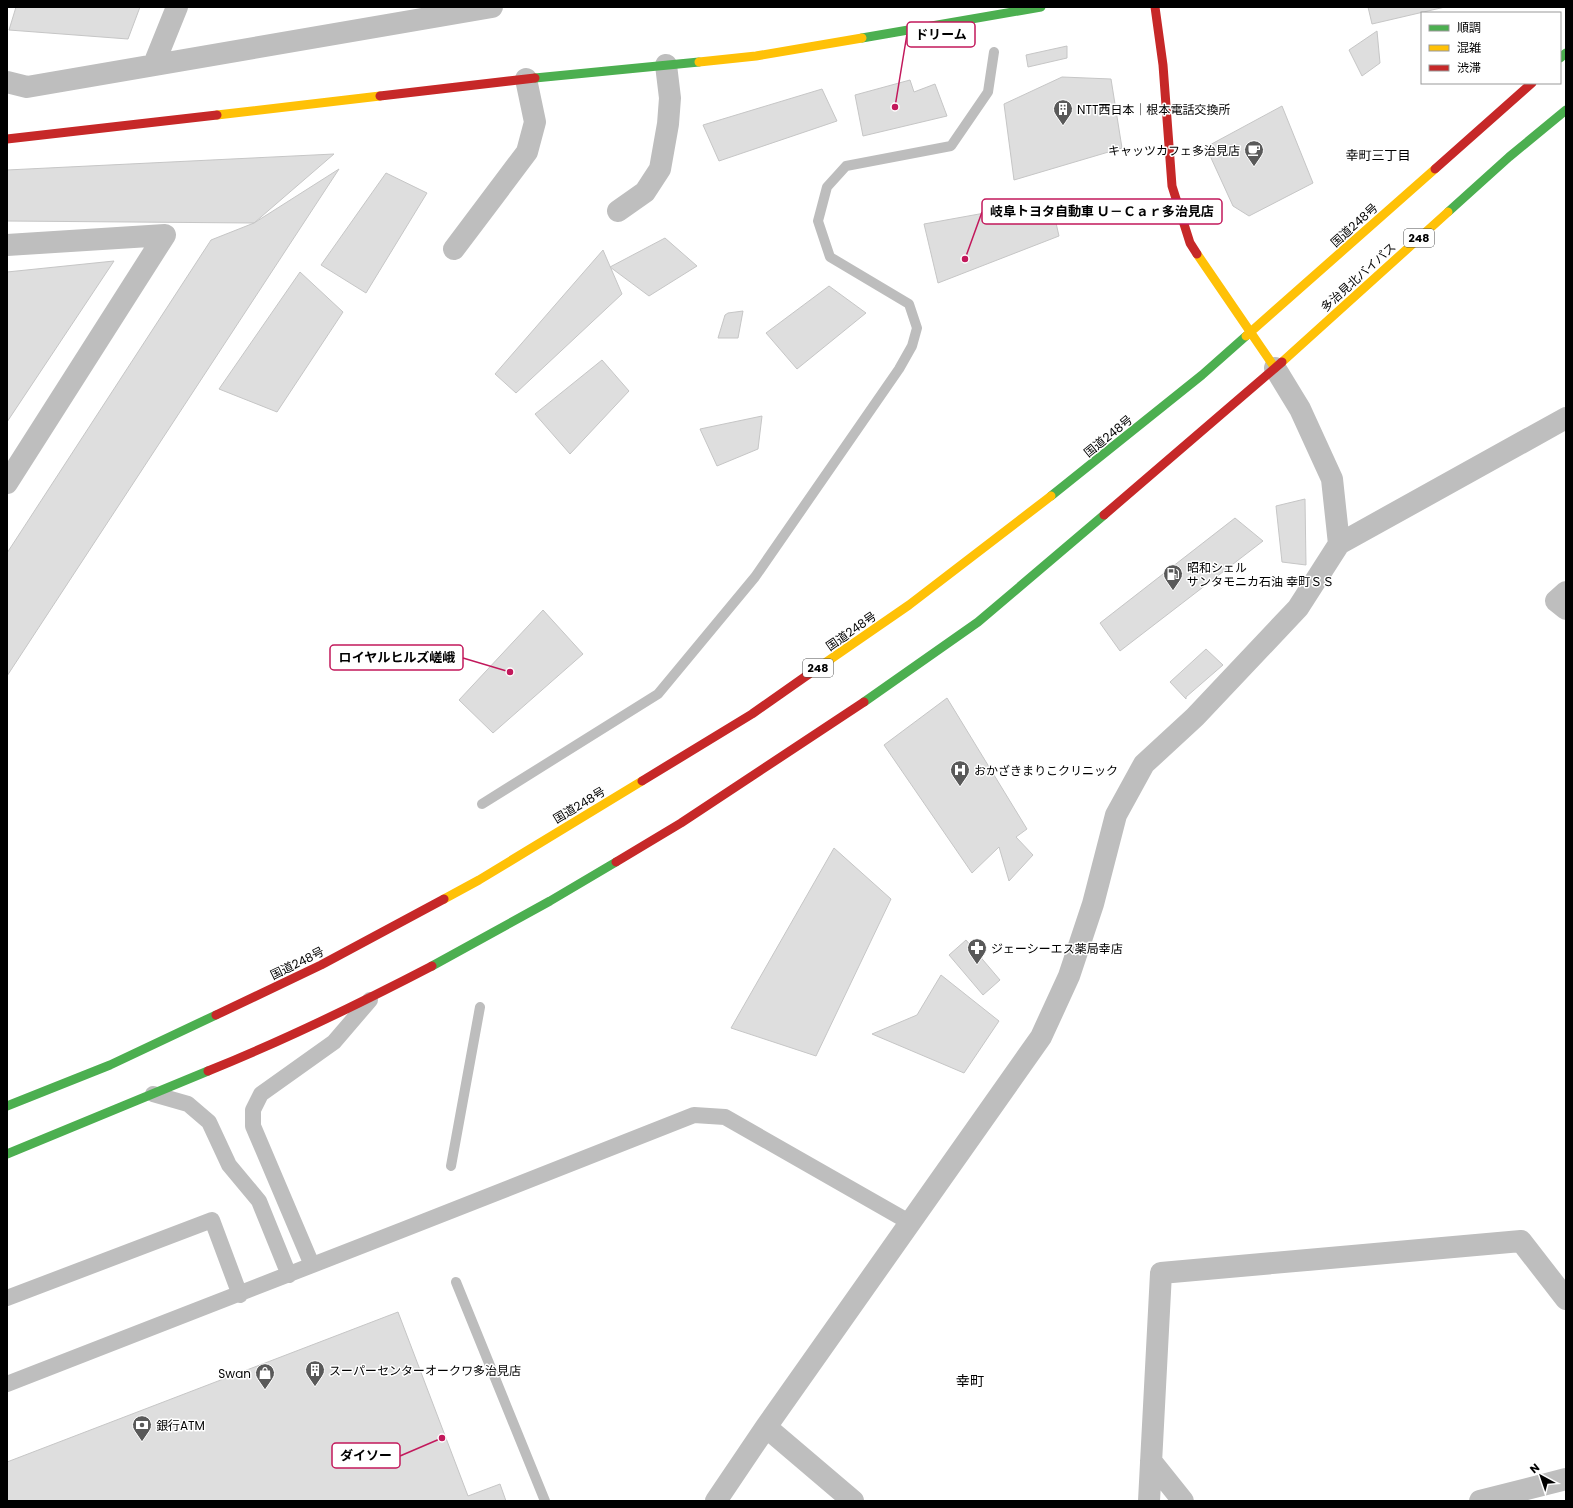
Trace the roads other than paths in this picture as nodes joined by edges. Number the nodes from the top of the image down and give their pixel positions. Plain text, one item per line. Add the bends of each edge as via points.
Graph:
1 (177, 7) edge
2 (492, 7) edge
3 (1042, 7) edge
4 (1154, 7) edge
5 (958, 14) edge
6 (390, 16) edge
7 (154, 64) junction
8 (666, 65) junction
9 (526, 78) junction
10 (7, 82) edge
11 (1531, 84) edge
12 (1566, 110) edge
13 (7, 140) edge
14 (618, 211) dead end
15 (7, 245) edge
16 (454, 249) dead end
17 (1251, 332) junction
18 (1275, 368) junction
19 (1566, 418) edge
20 (7, 483) edge
21 (1339, 544) junction
22 (1566, 592) edge
23 (1566, 609) edge
24 (372, 997) junction
25 (153, 1094) junction
26 (7, 1106) edge
27 (7, 1154) edge
28 (909, 1222) junction
29 (312, 1265) junction
30 (289, 1275) junction
31 (240, 1295) junction
32 (7, 1298) edge
33 (1566, 1300) edge
34 (7, 1384) edge
35 (766, 1427) junction
36 (1151, 1461) junction
37 (1566, 1479) edge
38 (716, 1501) edge
39 (853, 1501) edge
40 (1149, 1501) edge
41 (1182, 1501) edge
42 (1480, 1501) edge

1 - 7 street
2 - 6 street
3 - 5 main road
4 - 17 main road via 1163,65 1172,186 1190,243
5 - 8 main road via 756,56
6 - 7 street
7 - 10 street via 27,87
8 - 9 main road
8 - 14 street via 670,98 660,169 645,192
9 - 13 main road
9 - 16 street via 535,122 527,152
11 - 17 main road, 国道248号 / 248
12 - 18 main road, 多治見北バイパス / 248 via 1509,157
15 - 20 street via 165,235
17 - 18 main road
17 - 26 main road, 国道248号 / 248 via 1067,484 934,586 752,714 479,880 321,966 110,1065
18 - 21 street via 1300,409 1332,479
18 - 24 main road, 248 via 978,622 829,726 681,823 550,901
19 - 21 street
21 - 28 street via 1298,608 1195,717 1144,764 1116,815 1093,904 1069,976 1041,1037
22 - 23 street via 1556,601
24 - 25 main road, 248 via 256,1052
24 - 29 lane via 334,1042 260,1094 253,1110 253,1126
25 - 27 main road, 248
25 - 30 lane via 188,1104 209,1122 229,1165 259,1201
28 - 29 lane via 725,1117 694,1115
28 - 35 street
29 - 30 lane
30 - 31 lane
31 - 32 lane via 212,1220
31 - 34 lane
33 - 36 street via 1521,1241 1161,1272
35 - 38 street
35 - 39 street
36 - 40 street
36 - 41 street
37 - 42 street

